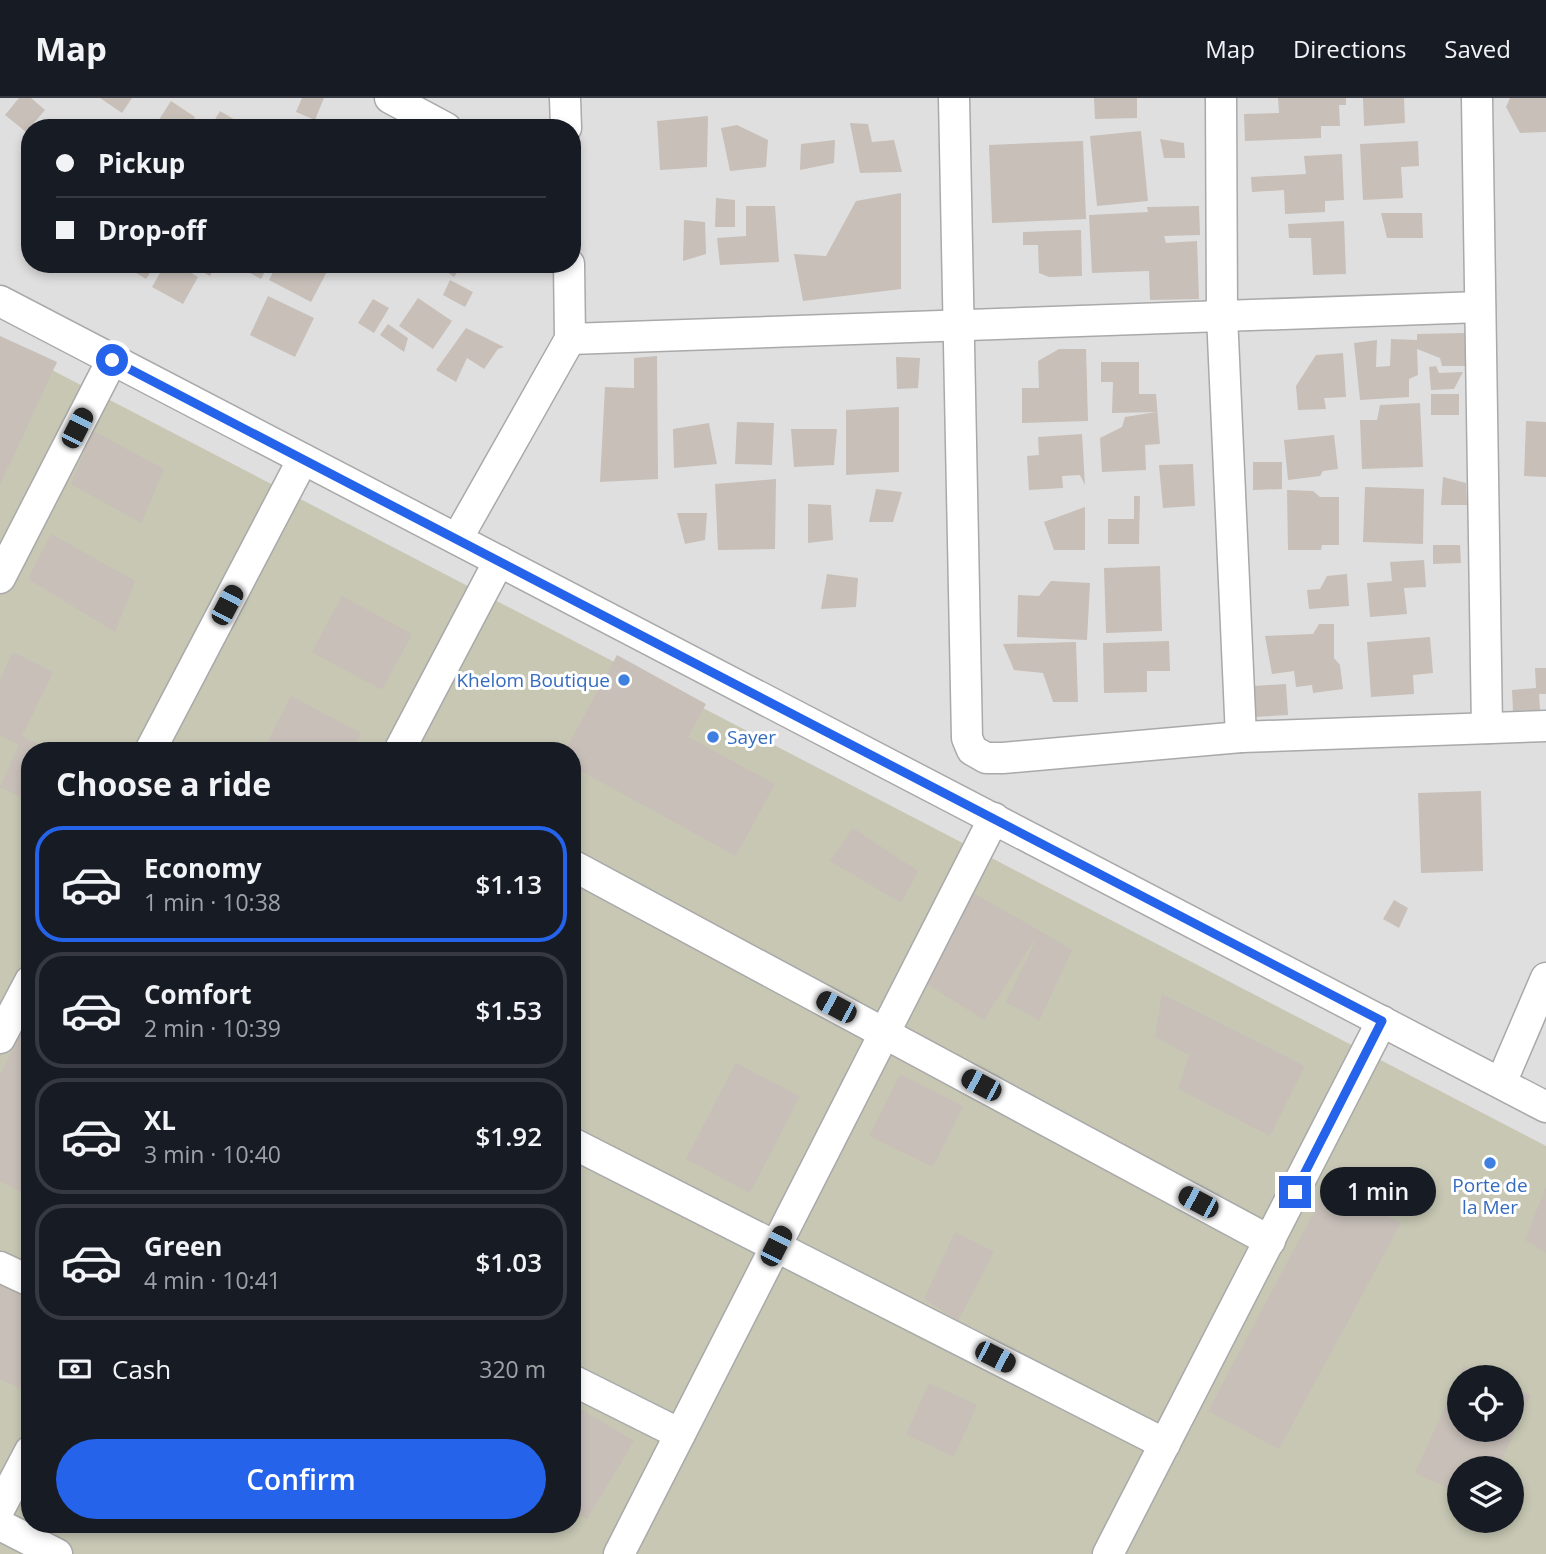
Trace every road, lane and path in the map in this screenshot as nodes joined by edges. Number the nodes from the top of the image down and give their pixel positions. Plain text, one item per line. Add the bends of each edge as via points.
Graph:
1 (390, 98) edge
2 (565, 98) edge
3 (954, 98) edge
4 (1221, 98) edge
5 (1477, 98) edge
6 (429, 119) edge
7 (566, 119) edge
8 (569, 273) edge
9 (0, 300) edge
10 (1480, 307) junction
11 (1222, 315) junction
12 (959, 325) junction
13 (570, 339) junction
14 (112, 360) junction
15 (303, 459) junction
16 (457, 539) junction
17 (499, 561) junction
18 (0, 578) edge
19 (1546, 726) edge
20 (1488, 728) junction
21 (1241, 737) junction
22 (155, 742) edge
23 (404, 742) edge
24 (993, 818) junction
25 (581, 870) edge
26 (1546, 978) edge
27 (21, 998) edge
28 (1382, 1021) junction
29 (884, 1033) junction
30 (0, 1038) edge
31 (1501, 1083) junction
32 (1546, 1107) edge
33 (581, 1148) edge
34 (1270, 1241) junction
35 (776, 1246) junction
36 (0, 1267) edge
37 (21, 1277) edge
38 (581, 1384) edge
39 (680, 1434) junction
40 (1165, 1444) junction
41 (21, 1468) edge
42 (0, 1508) edge
43 (0, 1525) edge
44 (57, 1554) edge
45 (619, 1554) edge
46 (1108, 1554) edge

1 - 6 street
2 - 7 street
3 - 12 street
4 - 11 street
5 - 10 street
8 - 13 street
9 - 14 street
10 - 11 street
10 - 20 street
11 - 12 street
11 - 21 street
12 - 13 street
12 - 21 street via 967,738 972,750 986,758 1003,758
13 - 16 street
14 - 15 street
14 - 18 street
15 - 16 street
15 - 22 street
16 - 17 street
17 - 23 street
17 - 24 street
19 - 20 street
20 - 21 street
24 - 28 street
24 - 29 street
25 - 29 street
26 - 31 street
27 - 30 street
28 - 31 street
28 - 34 street
29 - 34 street
29 - 35 street
31 - 32 street
33 - 35 street
34 - 40 street
35 - 39 street
35 - 40 street
36 - 37 street
38 - 39 street
39 - 45 street
40 - 46 street
41 - 42 street
43 - 44 street

